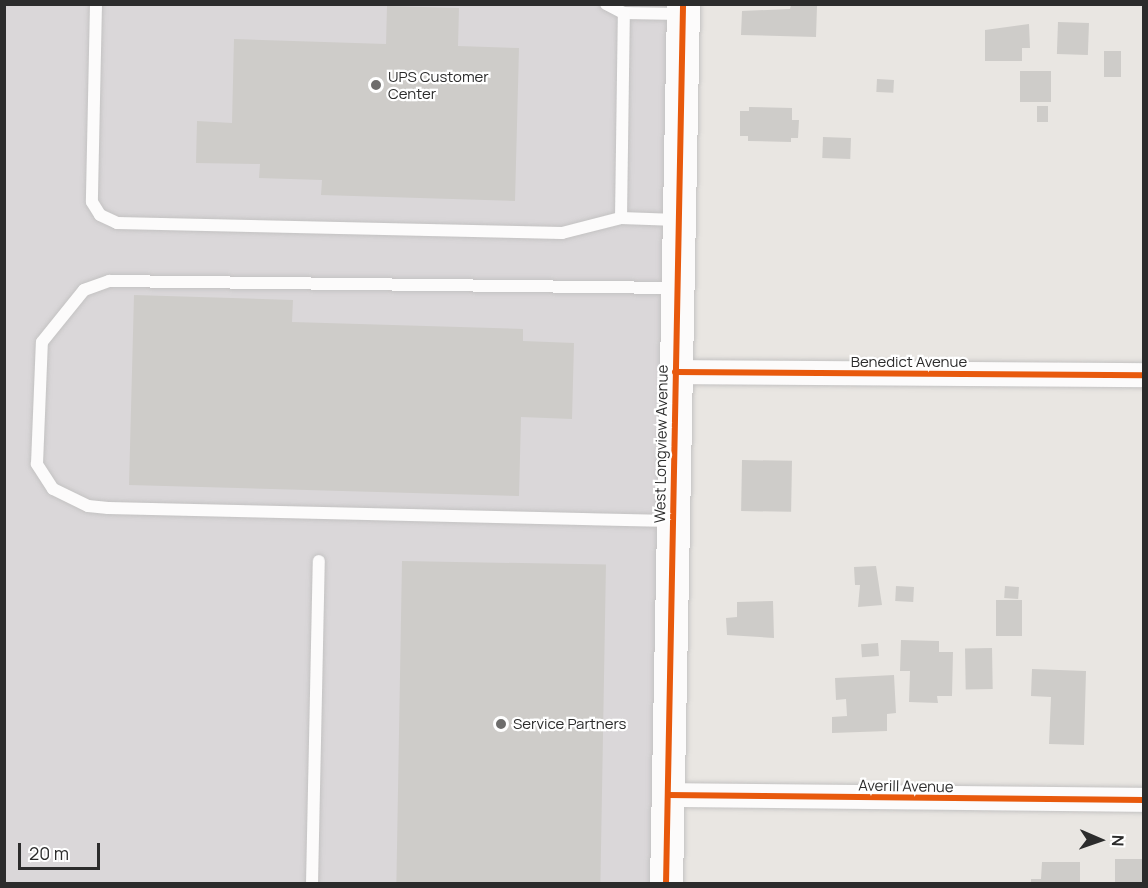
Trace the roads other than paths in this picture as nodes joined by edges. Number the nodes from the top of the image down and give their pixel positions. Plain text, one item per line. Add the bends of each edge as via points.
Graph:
1 (96, 4) edge
2 (606, 4) edge
3 (683, 9) edge
4 (624, 13) junction
5 (621, 219) junction
6 (678, 220) junction
7 (677, 288) junction
8 (675, 372) junction
9 (1143, 375) edge
10 (671, 521) junction
11 (319, 561) dead end
12 (668, 795) junction
13 (1143, 800) edge
14 (312, 884) edge
15 (666, 884) edge

1 - 5 lane via 92,202 100,215 117,223 562,232
2 - 4 lane
3 - 4 lane
3 - 6 street, West Longview Avenue
4 - 5 lane
5 - 6 lane
6 - 7 street, West Longview Avenue
7 - 8 street, West Longview Avenue
7 - 10 lane via 109,281 84,290 42,342 39,376 37,464 53,489 88,506
8 - 9 street, Benedict Avenue
8 - 10 street, West Longview Avenue
10 - 12 street, West Longview Avenue
11 - 14 lane
12 - 13 street, Averill Avenue
12 - 15 street, West Longview Avenue

